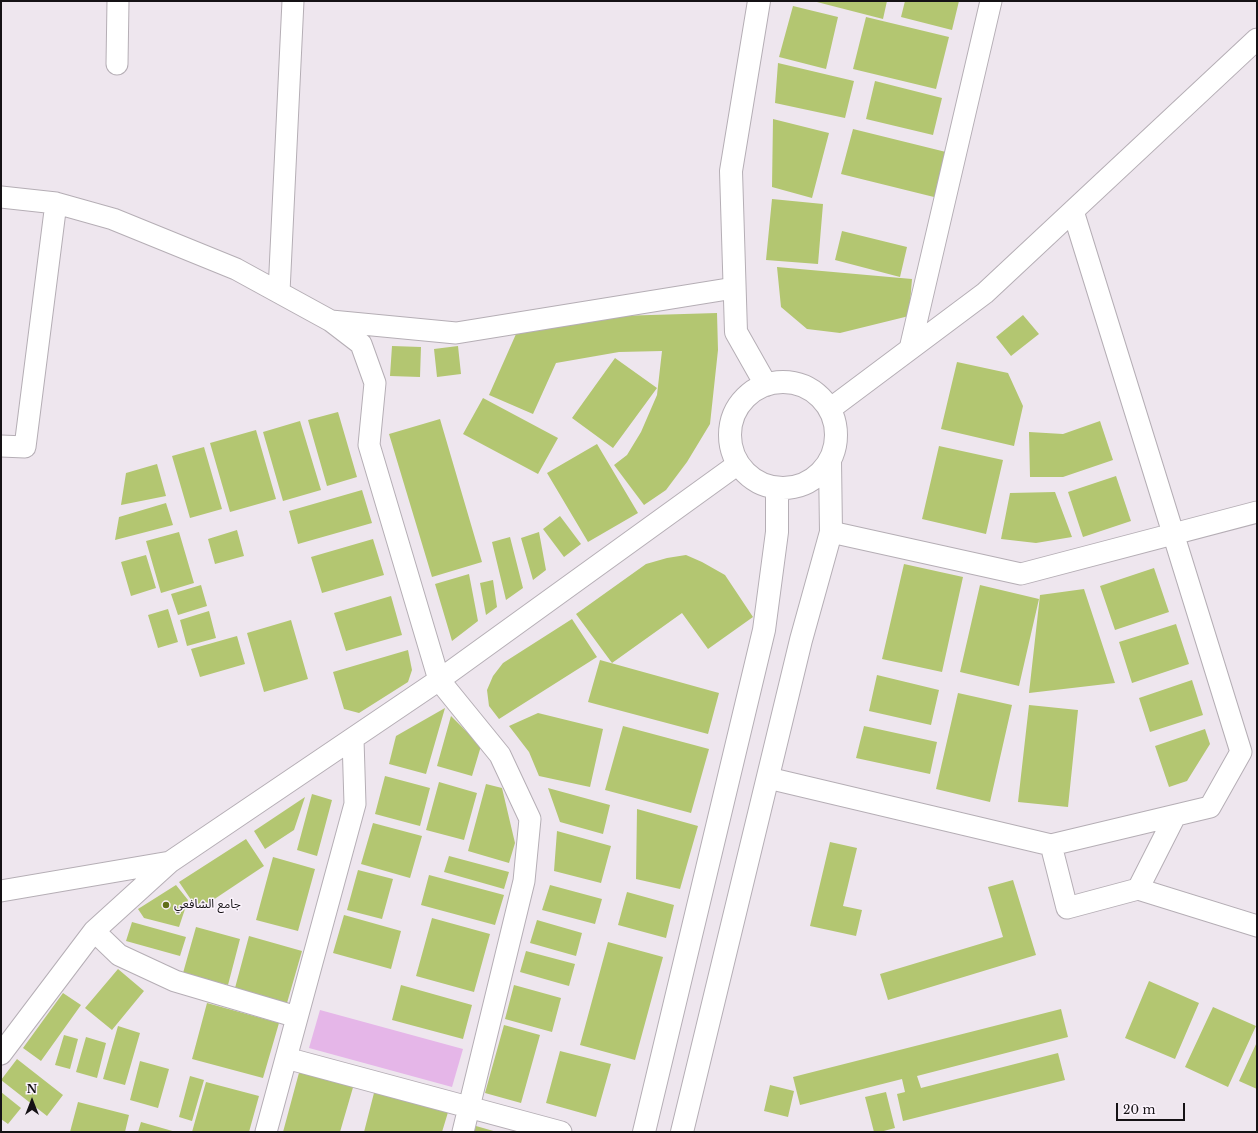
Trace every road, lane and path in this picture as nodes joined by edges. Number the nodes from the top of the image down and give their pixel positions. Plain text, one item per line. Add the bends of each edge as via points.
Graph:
1 (118, 1) edge
2 (293, 1) edge
3 (759, 1) edge
4 (991, 1) edge
5 (1257, 39) edge
6 (117, 64) dead end
7 (1, 196) edge
8 (56, 203) junction
9 (1073, 211) junction
10 (734, 288) junction
11 (279, 292) junction
12 (331, 321) junction
13 (910, 349) junction
14 (766, 385) junction
15 (830, 410) junction
16 (1, 446) edge
17 (830, 461) junction
18 (738, 464) junction
19 (776, 488) junction
20 (1257, 512) edge
21 (831, 532) junction
22 (1173, 534) junction
23 (439, 680) junction
24 (353, 739) junction
25 (768, 778) junction
26 (1175, 816) junction
27 (1051, 845) junction
28 (170, 862) junction
29 (1138, 889) junction
30 (1, 891) edge
31 (1257, 926) edge
32 (94, 931) junction
33 (297, 1017) junction
34 (1, 1054) edge
35 (286, 1058) junction
36 (470, 1107) junction
37 (266, 1132) edge
38 (463, 1132) edge
39 (561, 1132) edge
40 (644, 1132) edge
41 (682, 1132) edge

1 - 6 street
2 - 11 street
3 - 10 street via 731,171
4 - 13 street
5 - 9 street
7 - 8 street
8 - 11 street via 120,222 236,269
8 - 16 street via 26,447
9 - 13 street via 985,293
9 - 22 street
10 - 12 street via 456,333
10 - 14 street via 736,332
11 - 12 street
12 - 23 street via 361,344 374,383 369,445
13 - 15 street
14 - 15 street via 784,382 802,386 818,395
14 - 18 street via 751,392 732,418 729,434 731,450
15 - 17 street via 836,426 836,444
17 - 19 street via 816,477 798,486
17 - 21 street
18 - 19 street via 754,481
18 - 23 street
19 - 40 street via 777,532 764,630
20 - 22 street
21 - 22 street via 1021,574
21 - 25 street via 801,640
22 - 26 street via 1241,752 1210,807
23 - 24 street
23 - 36 street via 500,755 530,819 524,881
24 - 28 street
24 - 33 street via 355,804
25 - 27 street
25 - 41 street
26 - 27 street
26 - 29 street
27 - 29 street via 1067,908
28 - 30 street
28 - 32 street
29 - 31 street
32 - 33 street via 120,955 175,981
32 - 34 street
33 - 35 street
35 - 36 street
35 - 37 street
36 - 38 street
36 - 39 street

